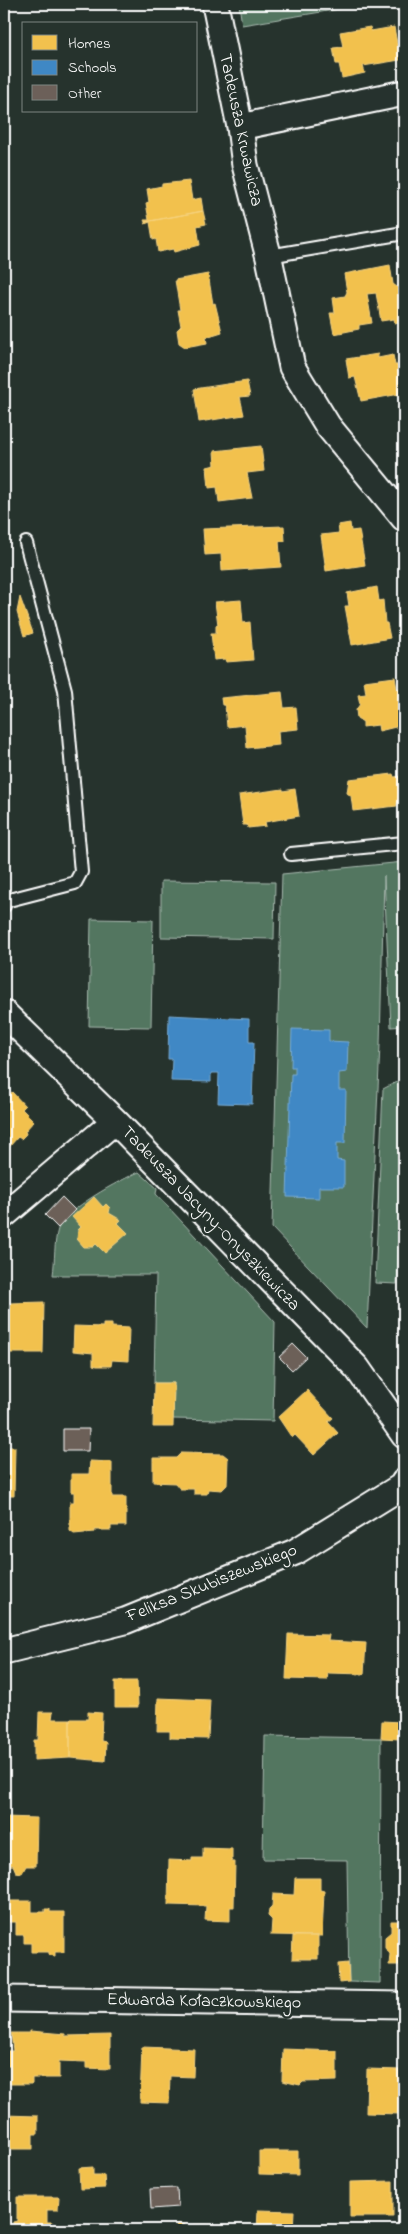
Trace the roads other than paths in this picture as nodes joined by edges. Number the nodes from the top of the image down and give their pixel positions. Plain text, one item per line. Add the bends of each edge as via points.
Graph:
1 (215, 4) edge
2 (404, 93) edge
3 (240, 127) junction
4 (404, 233) edge
5 (269, 256) junction
6 (404, 518) edge
7 (26, 543) dead end
8 (404, 843) edge
9 (291, 854) dead end
10 (4, 906) edge
11 (4, 1012) edge
12 (115, 1121) junction
13 (4, 1215) edge
14 (404, 1436) edge
15 (404, 1482) edge
16 (4, 1651) edge
17 (4, 1999) edge
18 (404, 2006) edge

1 - 3 street, Tadeusza Krwawicza
2 - 3 street
3 - 5 street, Tadeusza Krwawicza via 245,165
4 - 5 lane
5 - 6 street, Tadeusza Krwawicza via 292,367 328,426
7 - 10 lane via 66,693 82,872 75,883 6,901
8 - 9 lane
11 - 12 street, Tadeusza Jacyny-Onyszkiewicza
12 - 13 street
12 - 14 street, Tadeusza Jacyny-Onyszkiewicza via 357,1368
15 - 16 street, Feliksa Skubiszewskiego via 295,1552 125,1621
17 - 18 street, Edwarda Kołaczkowskiego

